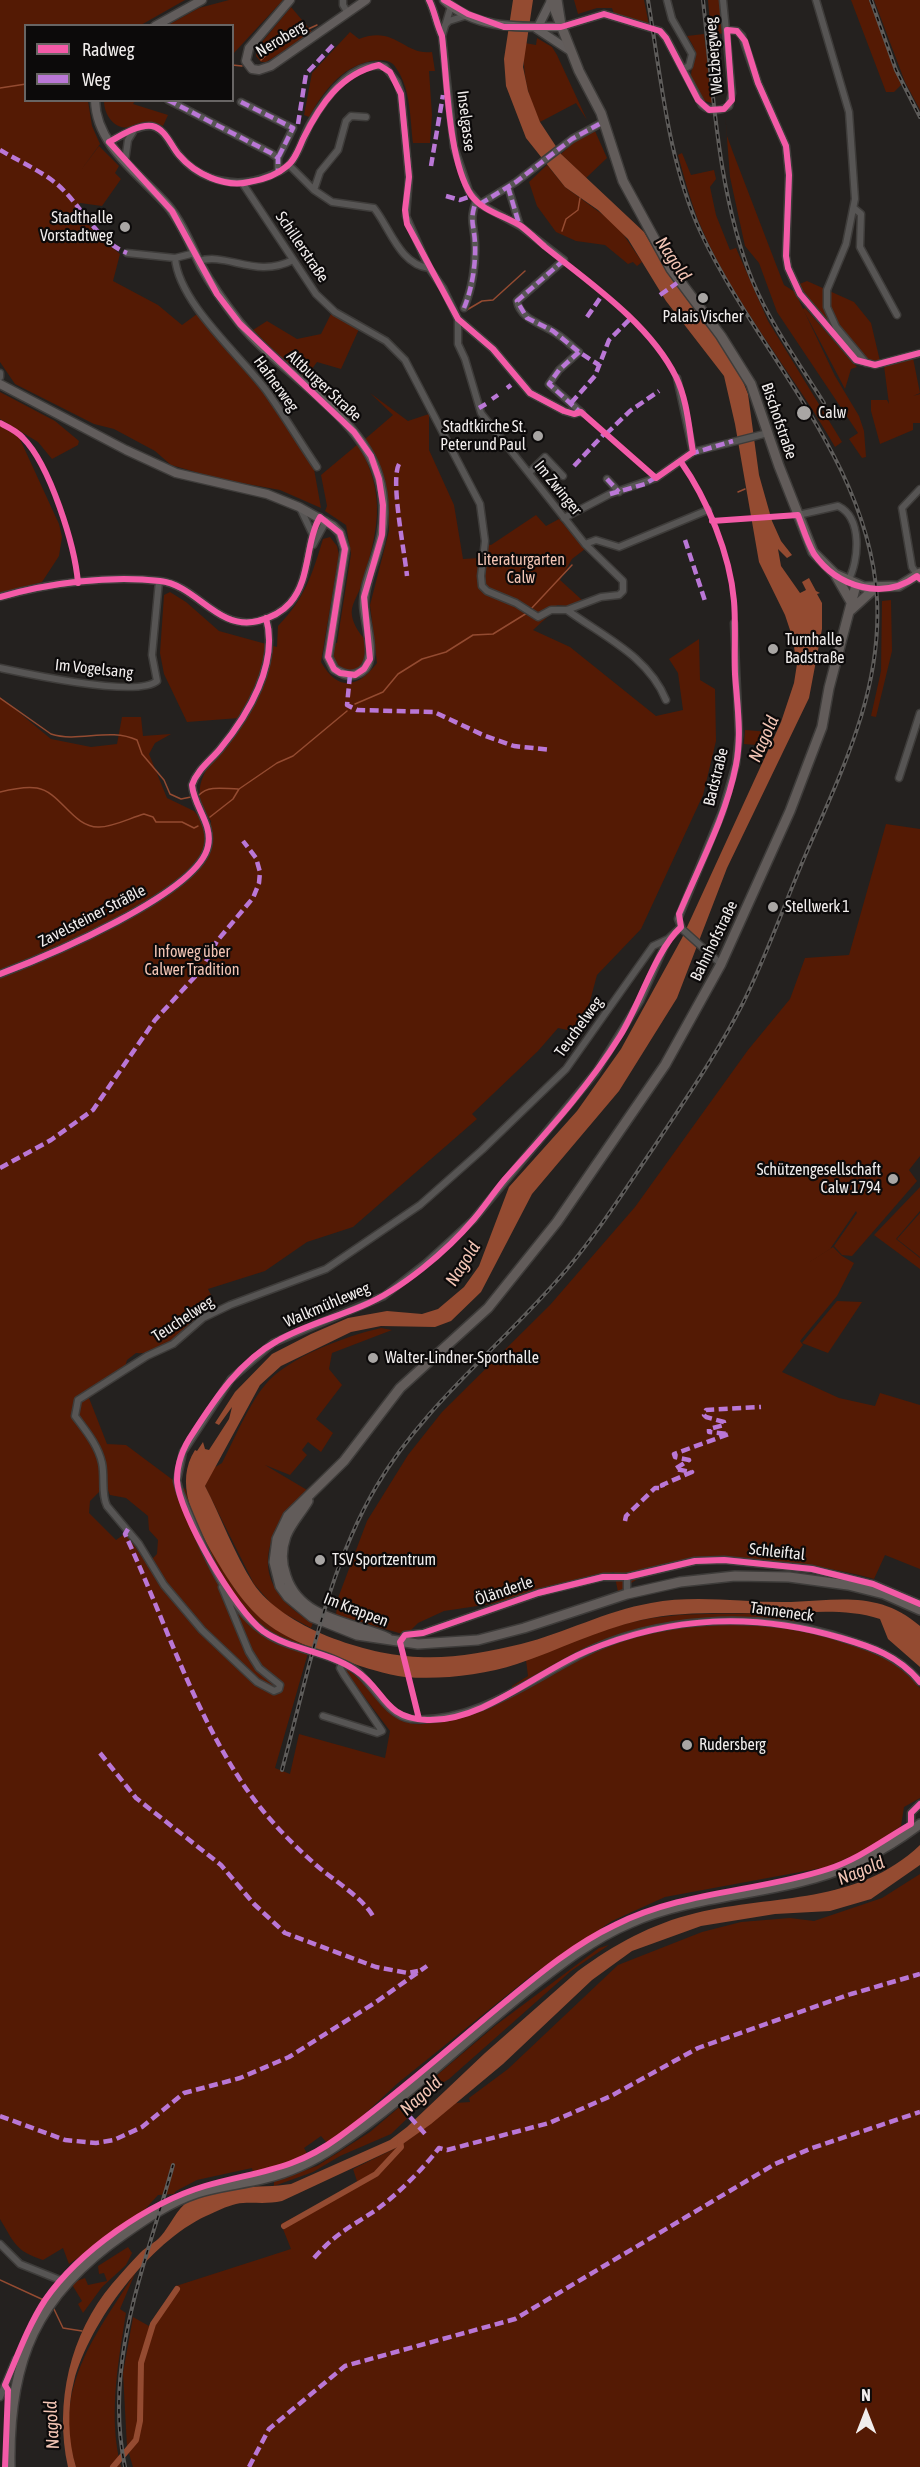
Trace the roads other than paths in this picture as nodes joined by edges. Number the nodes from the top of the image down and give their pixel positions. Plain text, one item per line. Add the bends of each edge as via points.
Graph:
1 (202, 0) edge
2 (290, 0) edge
3 (343, 0) edge
4 (366, 0) edge
5 (429, 0) edge
6 (434, 0) edge
7 (553, 0) edge
8 (667, 0) edge
9 (723, 0) edge
10 (816, 0) edge
11 (447, 3) edge
12 (348, 13) junction
13 (468, 14) junction
14 (437, 16) junction
15 (159, 24) edge
16 (445, 26) junction
17 (561, 27) junction
18 (534, 29) junction
19 (727, 30) junction
20 (442, 36) junction
21 (569, 50) junction
22 (683, 69) junction
23 (95, 102) edge
24 (172, 102) edge
25 (241, 102) dead end
26 (366, 117) dead end
27 (603, 122) junction
28 (134, 131) junction
29 (128, 140) junction
30 (111, 145) junction
31 (278, 158) junction
32 (125, 161) junction
33 (289, 165) junction
34 (278, 172) junction
35 (243, 184) junction
36 (508, 187) junction
37 (314, 190) junction
38 (478, 203) junction
39 (855, 209) junction
40 (520, 226) junction
41 (127, 253) dead end
42 (197, 257) junction
43 (175, 258) junction
44 (293, 260) junction
45 (429, 268) junction
46 (464, 308) dead end
47 (897, 315) dead end
48 (458, 319) junction
49 (920, 353) edge
50 (869, 366) junction
51 (677, 378) dead end
52 (0, 384) edge
53 (768, 433) junction
54 (693, 452) junction
55 (317, 467) dead end
56 (529, 473) junction
57 (563, 476) dead end
58 (607, 479) dead end
59 (920, 489) edge
60 (619, 492) junction
61 (299, 507) junction
62 (708, 510) dead end
63 (798, 515) junction
64 (564, 518) junction
65 (323, 519) junction
66 (313, 533) junction
67 (585, 543) junction
68 (311, 548) junction
69 (835, 574) junction
70 (919, 576) edge
71 (159, 581) junction
72 (852, 583) junction
73 (874, 589) junction
74 (0, 597) edge
75 (850, 607) junction
76 (567, 610) junction
77 (267, 618) junction
78 (734, 623) dead end
79 (0, 668) edge
80 (666, 700) dead end
81 (920, 713) edge
82 (898, 778) dead end
83 (681, 928) junction
84 (668, 939) junction
85 (721, 964) junction
86 (0, 974) edge
87 (454, 1340) joint
88 (627, 1577) junction
89 (223, 1583) junction
90 (627, 1593) junction
91 (920, 1604) edge
92 (920, 1610) edge
93 (627, 1637) joint
94 (397, 1641) junction
95 (342, 1663) junction
96 (920, 1682) edge
97 (323, 1716) dead end
98 (920, 1804) edge
99 (917, 1827) edge
100 (0, 2244) edge
101 (65, 2282) junction
102 (24, 2357) junction
103 (0, 2397) edge
104 (10, 2467) edge

1 - 15 street
2 - 12 street, Neroberg via 249,48 246,62 252,69 271,66
3 - 12 street
4 - 12 street, Neroberg
5 - 14 street, Inselgasse
6 - 11 street
7 - 17 main road, Bischofstraße
7 - 18 street
8 - 22 street via 672,19 692,54 689,66
9 - 19 street, Welzbergweg
10 - 39 street via 849,112
11 - 13 street
11 - 14 street
11 - 16 street, Inselgasse
13 - 16 street
13 - 18 street via 504,27
14 - 20 street, Inselgasse
16 - 20 street, Inselgasse
17 - 18 street
17 - 21 main road, Bischofstraße
17 - 22 street, Welzbergweg via 604,14 660,31
18 - 21 street
19 - 22 street, Welzbergweg via 732,93 729,106 714,110 704,107
19 - 50 street via 737,31 745,41 758,83 784,136 789,175 786,255 796,286 856,360
20 - 38 street, Inselgasse via 454,147 465,183
21 - 27 main road, Bischofstraße
23 - 30 street via 98,121
24 - 31 street
25 - 31 street via 293,128
26 - 37 street via 351,116 346,121 338,150 320,172
27 - 36 street via 561,147
27 - 53 main road, Bischofstraße via 623,181 671,269 746,374
28 - 29 street
28 - 30 street
28 - 35 street via 147,126 160,130 197,171 210,178
29 - 30 street
29 - 32 street
30 - 32 street, Altburger Straße
31 - 34 street
32 - 42 street, Altburger Straße via 172,211
33 - 34 street
33 - 37 street
33 - 45 street via 336,87 357,71 385,67 401,94 409,177 407,224
34 - 35 street
35 - 44 street, Schillerstraße
36 - 38 street
36 - 40 street
37 - 45 street via 338,204 374,208 397,246 422,267
38 - 40 street
38 - 46 street via 470,219 475,245
39 - 47 street via 861,214 860,246
39 - 50 street via 846,244 826,290 827,307 836,327
40 - 48 street via 564,261 517,301 527,318 553,331 579,352 549,384 582,412 564,411 530,393 494,349
41 - 43 street
42 - 43 street
42 - 44 street via 256,267 283,265
42 - 65 street, Altburger Straße via 240,324 354,432 376,469 383,520 364,597 370,659 355,675 334,669 328,657 345,549 340,534
43 - 55 street, Hafnerweg via 179,274 202,315 266,390
44 - 76 street, Schillerstraße via 316,294 335,312 386,341 405,360 480,504 485,541 482,586 538,617 551,610
45 - 48 street
48 - 56 street, Im Zwinger via 458,344 481,413
49 - 50 street
51 - 54 street
52 - 61 street, Altburger Straße via 176,473 267,495
53 - 54 street
53 - 63 main road, Bischofstraße
54 - 60 street via 656,478
56 - 57 street via 545,457
56 - 64 street, Im Zwinger
58 - 60 street
59 - 70 street via 902,508 912,567
60 - 64 street
61 - 65 street, Altburger Straße
61 - 66 street
62 - 67 street via 627,544 613,546 596,540
63 - 69 main road via 813,552
63 - 72 street via 838,506 846,513 858,551
64 - 67 street, Im Zwinger
65 - 66 street
65 - 68 street
66 - 68 street
67 - 76 street, Im Zwinger via 623,581 623,591
68 - 77 street via 298,591 279,612
69 - 72 main road
69 - 75 main road
70 - 73 main road via 899,586
71 - 74 street via 78,583
71 - 77 street via 181,588 210,610 233,621
71 - 79 street, Im Vogelsang via 152,655 157,681 152,685 66,681
72 - 73 main road
72 - 75 main road, Bahnhofstraße
73 - 75 main road
75 - 85 main road, Bahnhofstraße via 818,743
76 - 80 street via 643,663 660,683
77 - 86 street, Zavelsteiner Sträßle via 268,659 254,698 192,785 209,832 202,862 147,905 54,953
78 - 83 street, Badstraße via 736,764 722,812 679,914
81 - 82 street
83 - 84 street, Walkmühleweg
83 - 85 street
84 - 89 street, Walkmühleweg via 640,1001 596,1072 459,1235 384,1296 273,1343 225,1386 186,1444 177,1481 197,1533
84 - 89 street, Teuchelweg via 653,946 566,1069 420,1205 326,1269 203,1318 173,1344 78,1400 75,1416 93,1439 102,1462 107,1506 202,1630 257,1682 274,1691 279,1689 280,1685 259,1668 249,1653
85 - 87 main road, Bahnhofstraße via 665,1065 574,1198 488,1308
87 - 94 main road, Im Krappen via 399,1388 344,1461 312,1493 283,1546 284,1569 292,1591 309,1608
88 - 90 street
88 - 91 street, Schleiftal via 696,1561 769,1563 873,1584
88 - 94 street, Öländerle via 603,1577 538,1593 405,1635
89 - 95 street, Walkmühleweg via 246,1616 277,1640
90 - 92 main road, Im Krappen via 706,1579 789,1577 884,1594
90 - 94 main road, Im Krappen via 478,1640 440,1645
93 - 95 street, Walkmühleweg via 584,1652 516,1690 443,1720 404,1718 357,1671
93 - 96 street, Tanneneck via 710,1621 777,1622 870,1646 900,1662
95 - 97 street via 344,1675 382,1731 367,1731
98 - 99 street via 911,1813 911,1824
99 - 101 main road via 879,1852 838,1871 669,1909 615,1930 539,1980 337,2146 281,2174 177,2201 100,2251
100 - 101 street via 20,2264
101 - 102 main road via 49,2302
102 - 103 street via 16,2359
102 - 104 main road via 14,2399

